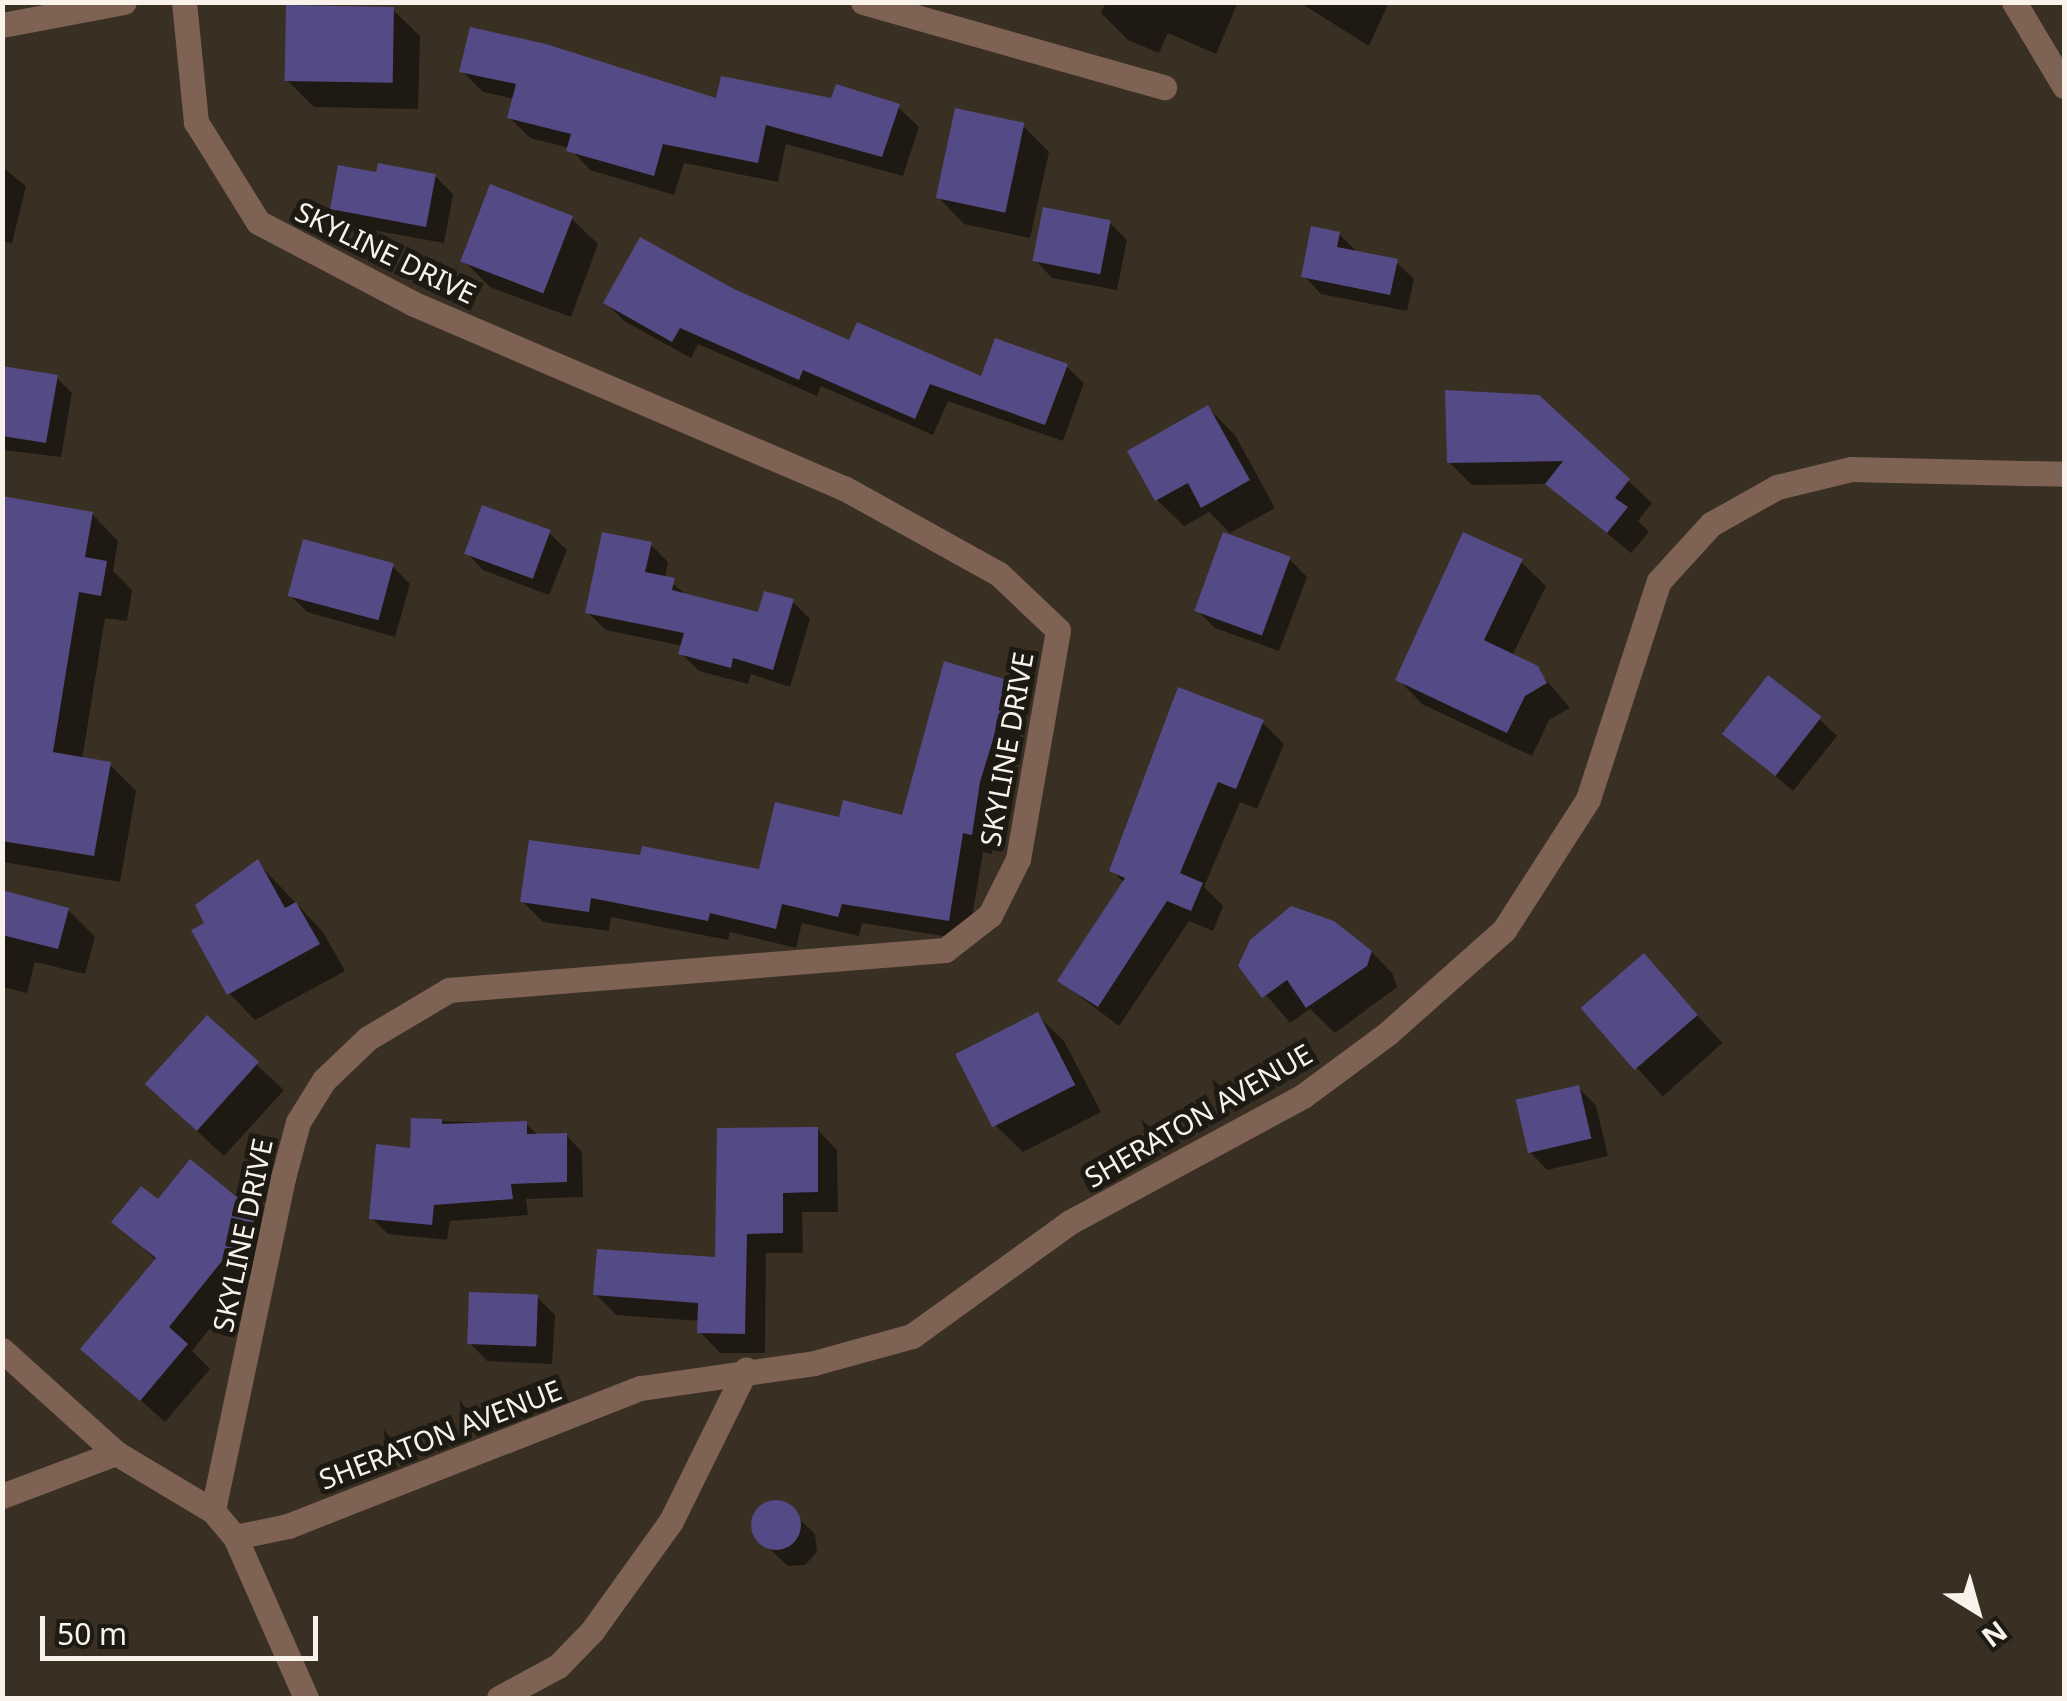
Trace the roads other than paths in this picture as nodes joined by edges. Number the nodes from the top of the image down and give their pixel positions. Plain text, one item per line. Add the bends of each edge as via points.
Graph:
1 (124, 2) edge
2 (184, 2) edge
3 (863, 2) edge
4 (2014, 2) edge
5 (2, 25) edge
6 (2064, 86) edge
7 (1164, 87) dead end
8 (2064, 474) edge
9 (2, 1350) edge
10 (746, 1370) junction
11 (116, 1453) junction
12 (2, 1496) edge
13 (213, 1512) junction
14 (235, 1537) junction
15 (306, 1698) edge
16 (499, 1698) edge

1 - 5 street
2 - 13 street, SKYLINE DRIVE via 196,122 258,222 414,304 844,488 999,574 1058,630 1018,859 990,915 945,950 449,990 368,1038 324,1080 298,1122 288,1160
3 - 7 street
4 - 6 street
8 - 10 street, SHERATON AVENUE via 1851,469 1777,487 1711,524 1659,580 1588,799 1504,930 1388,1033 1304,1096 1070,1222 912,1336 814,1363
9 - 11 street
10 - 14 street, SHERATON AVENUE via 641,1388 288,1526
10 - 16 street via 671,1520 592,1631 558,1666
11 - 12 street
11 - 13 street
13 - 14 street
14 - 15 street

